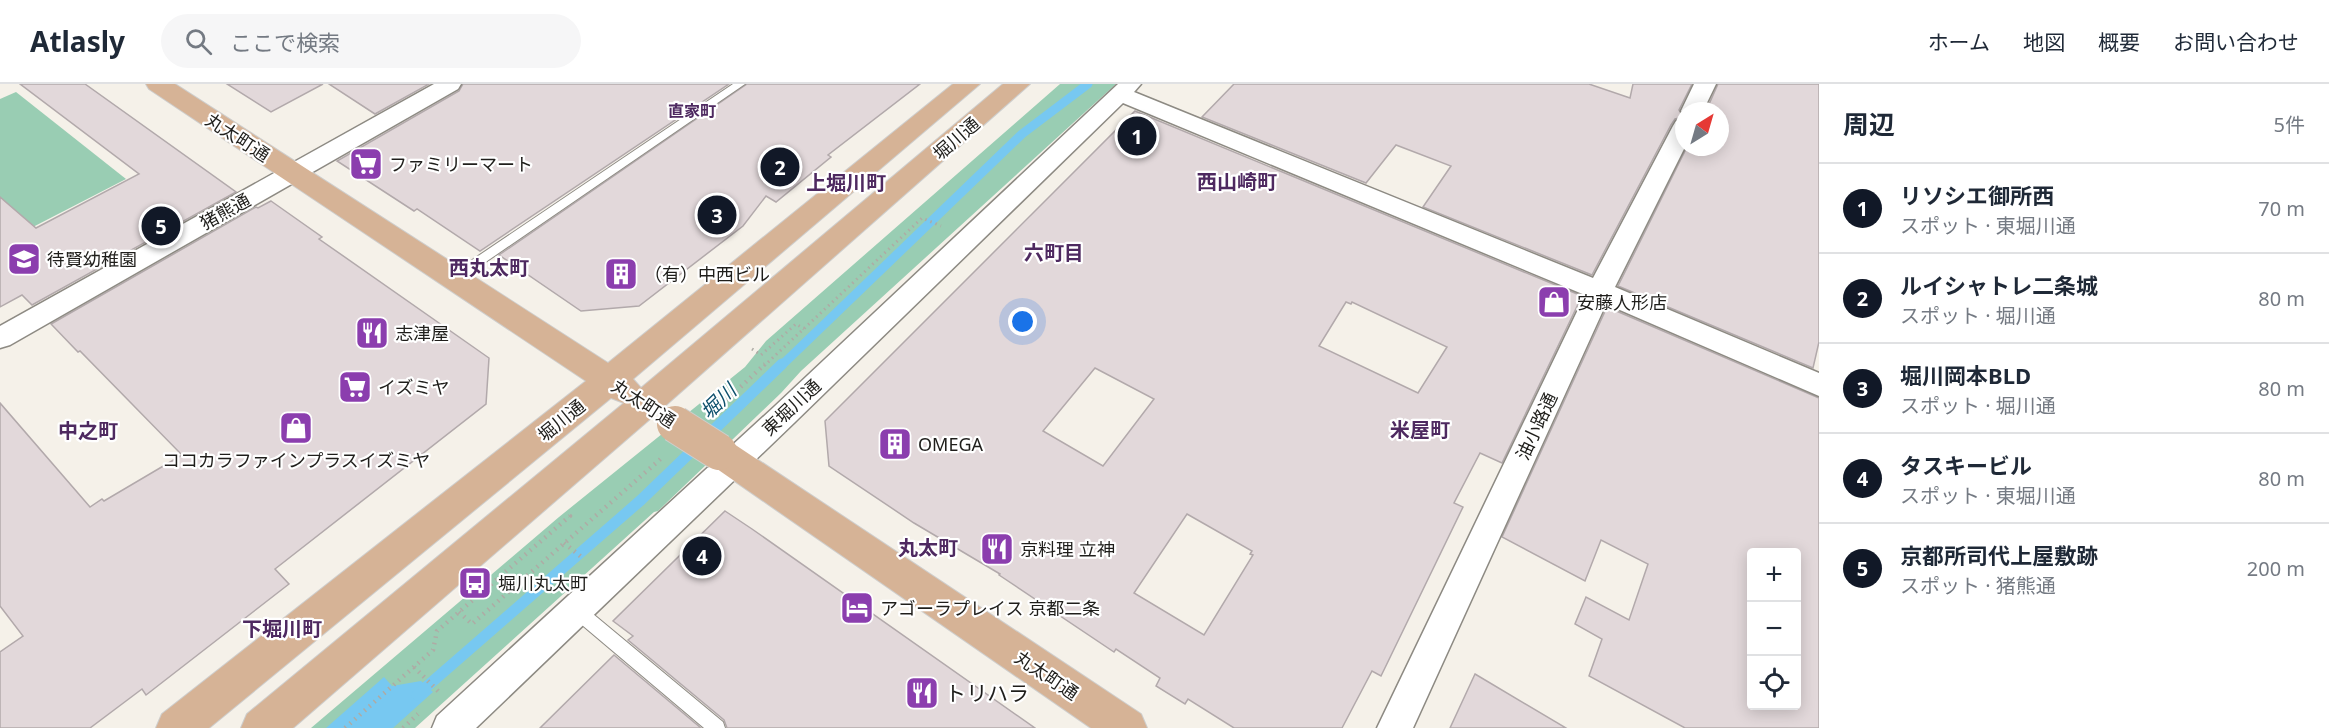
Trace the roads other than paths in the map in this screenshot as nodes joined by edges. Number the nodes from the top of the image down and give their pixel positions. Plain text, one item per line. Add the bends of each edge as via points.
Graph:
1 (158, 84) edge
2 (450, 84) edge
3 (740, 84) edge
4 (968, 84) edge
5 (1018, 84) edge
6 (1705, 84) edge
7 (1125, 89) edge
8 (1696, 102) edge
9 (1675, 144) edge
10 (293, 173) junction
11 (454, 278) junction
12 (1600, 291) junction
13 (0, 338) edge
14 (610, 381) junction
15 (1819, 385) edge
16 (645, 404) junction
17 (726, 457) junction
18 (575, 609) junction
19 (177, 728) edge
20 (262, 728) edge
21 (450, 728) edge
22 (717, 728) edge
23 (1126, 728) edge
24 (1395, 728) edge

1 - 10 main road, 丸太町通
2 - 10 street, 猪熊通
3 - 11 lane
4 - 14 main road, 堀川通
5 - 16 main road, 堀川通
6 - 8 street
7 - 12 street
7 - 17 street, 東堀川通
9 - 12 street, 油小路通
10 - 11 main road, 丸太町通
10 - 13 street, 猪熊通
11 - 14 main road, 丸太町通
12 - 15 street
12 - 24 street, 油小路通
14 - 16 main road, 丸太町通
14 - 19 main road, 堀川通
16 - 17 main road, 丸太町通, bridge
16 - 20 main road, 堀川通
17 - 18 street, 東堀川通
17 - 23 main road, 丸太町通
18 - 21 street, 東堀川通
18 - 22 lane

